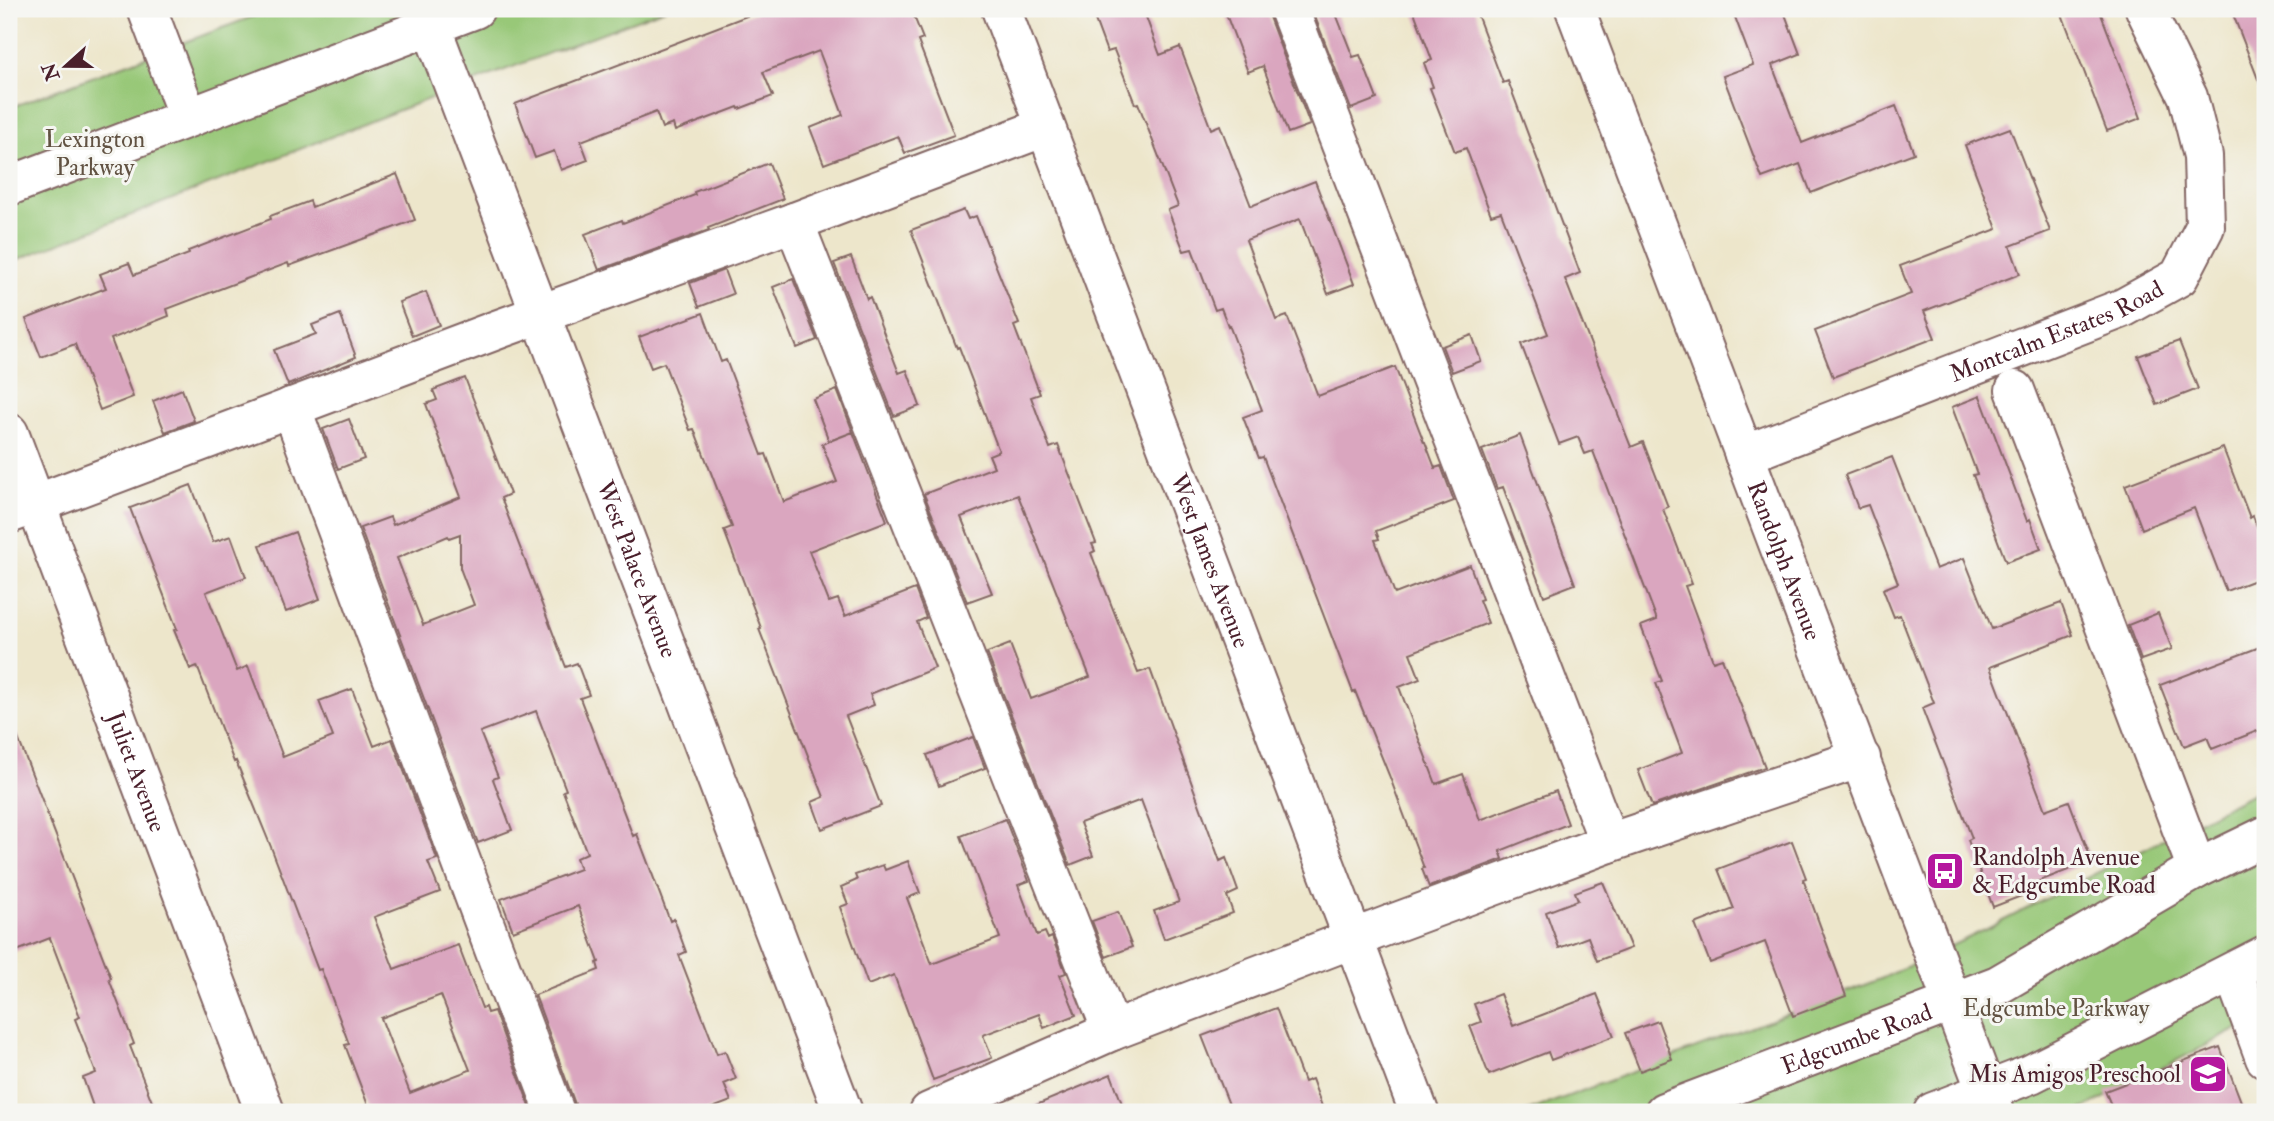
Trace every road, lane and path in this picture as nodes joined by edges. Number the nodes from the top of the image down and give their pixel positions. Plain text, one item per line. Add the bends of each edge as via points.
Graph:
1 (148, 9) edge
2 (1001, 9) edge
3 (1289, 9) edge
4 (1575, 9) edge
5 (2145, 9) edge
6 (449, 16) edge
7 (188, 117) junction
8 (1045, 127) junction
9 (9, 186) edge
10 (794, 222) junction
11 (540, 313) junction
12 (2015, 390) dead end
13 (291, 407) junction
14 (9, 433) edge
15 (1744, 455) junction
16 (22, 509) edge
17 (1861, 758) junction
18 (2265, 836) edge
19 (1609, 843) junction
20 (2197, 869) junction
21 (1353, 939) junction
22 (2249, 963) edge
23 (1952, 1002) junction
24 (1112, 1031) junction
25 (2265, 1058) edge
26 (1990, 1102) edge
27 (265, 1112) edge
28 (555, 1112) edge
29 (843, 1112) edge
30 (929, 1112) edge
31 (1419, 1112) edge
32 (1664, 1112) edge
33 (1933, 1112) edge

1 - 7 street
2 - 8 street, West James Avenue
3 - 19 street
4 - 15 street, Randolph Avenue
5 - 15 street, Montcalm Estates Road via 2188,97 2203,156 2205,227 2179,277 2123,308
6 - 7 street
6 - 11 street, West Palace Avenue
7 - 9 street
8 - 10 street
8 - 21 street, West James Avenue
10 - 11 street
10 - 24 street
11 - 13 street
11 - 29 street, West Palace Avenue
12 - 20 street
13 - 16 street
13 - 28 street
14 - 16 street, Juliet Avenue
15 - 17 street, Randolph Avenue
16 - 27 street, Juliet Avenue
17 - 19 street
17 - 23 street, Randolph Avenue
18 - 20 street, Edgcumbe Road
19 - 21 street
20 - 23 street, Edgcumbe Road via 1998,985
21 - 24 street
21 - 31 street, West James Avenue
22 - 25 street
22 - 26 street via 2031,1074
23 - 26 street, Randolph Avenue
23 - 32 street, Edgcumbe Road
24 - 30 street
26 - 33 street

